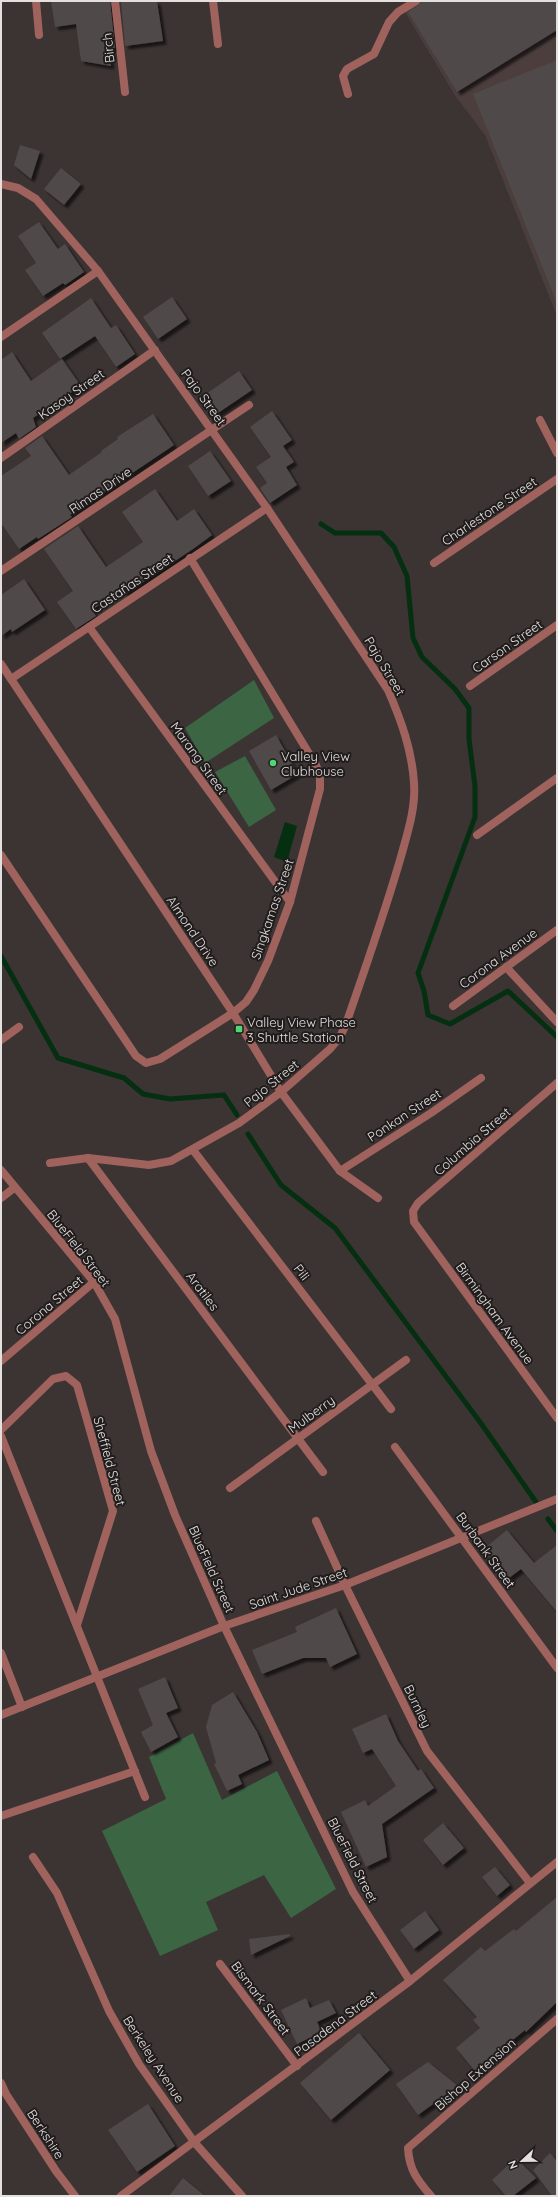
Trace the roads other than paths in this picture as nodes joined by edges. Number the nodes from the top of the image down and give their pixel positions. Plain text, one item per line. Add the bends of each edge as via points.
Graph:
1 (36, 1) edge
2 (115, 1) edge
3 (213, 1) edge
4 (416, 1) edge
5 (39, 35) dead end
6 (218, 44) dead end
7 (125, 92) dead end
8 (348, 94) dead end
9 (1, 184) edge
10 (98, 271) junction
11 (1, 337) edge
12 (155, 350) junction
13 (249, 405) dead end
14 (540, 420) dead end
15 (213, 429) junction
16 (557, 453) edge
17 (1, 458) edge
18 (557, 479) edge
19 (267, 508) junction
20 (190, 558) junction
21 (434, 563) dead end
22 (1, 571) edge
23 (557, 625) edge
24 (89, 627) junction
25 (1, 664) edge
26 (11, 678) junction
27 (470, 686) dead end
28 (557, 778) edge
29 (477, 835) dead end
30 (1, 855) edge
31 (290, 902) junction
32 (557, 930) edge
33 (506, 967) junction
34 (453, 1006) dead end
35 (233, 1013) junction
36 (557, 1022) edge
37 (19, 1027) dead end
38 (1, 1040) edge
39 (481, 1078) dead end
40 (557, 1083) edge
41 (281, 1092) junction
42 (193, 1150) junction
43 (88, 1158) junction
44 (50, 1163) dead end
45 (1, 1170) edge
46 (340, 1171) junction
47 (14, 1188) junction
48 (1, 1198) edge
49 (378, 1198) dead end
50 (414, 1222) joint
51 (94, 1282) junction
52 (406, 1360) dead end
53 (1, 1361) edge
54 (373, 1384) junction
55 (391, 1409) dead end
56 (557, 1418) edge
57 (1, 1430) edge
58 (1, 1436) edge
59 (298, 1438) junction
60 (395, 1447) dead end
61 (323, 1472) dead end
62 (230, 1488) dead end
63 (557, 1499) edge
64 (316, 1521) dead end
65 (463, 1538) junction
66 (345, 1585) junction
67 (77, 1625) junction
68 (224, 1626) junction
69 (1, 1653) edge
70 (557, 1668) edge
71 (97, 1677) junction
72 (22, 1707) junction
73 (1, 1715) edge
74 (134, 1771) junction
75 (145, 1796) dead end
76 (1, 1816) edge
77 (33, 1857) dead end
78 (557, 1862) edge
79 (530, 1883) junction
80 (220, 1964) dead end
81 (410, 1981) junction
82 (557, 2019) edge
83 (297, 2066) junction
84 (1, 2083) edge
85 (195, 2143) junction
86 (75, 2196) edge
87 (121, 2196) edge
88 (242, 2196) edge
89 (431, 2196) edge

1 - 5 street
2 - 7 street, Birch
3 - 6 street
4 - 8 street via 398,12 389,22 374,54 347,69 343,76
9 - 10 street, Pajo Street via 18,188 36,199
10 - 11 street
10 - 12 street, Pajo Street
12 - 15 street, Pajo Street
12 - 17 street, Kasoy Street
13 - 15 street, Rimas Drive
14 - 16 street
15 - 19 street, Pajo Street
15 - 22 street, Rimas Drive
18 - 21 street, Charlestone Street
19 - 20 street, Castañas Street
19 - 41 street, Pajo Street via 388,690 401,720 415,784 411,820 384,918 346,1024 330,1049
20 - 24 street, Castañas Street
20 - 31 street, Singkamas Street via 316,765 320,776 320,789
23 - 27 street, Carson Street
24 - 26 street, Castañas Street
24 - 31 street, Marang Street
25 - 26 street, Almond Drive
26 - 35 street, Almond Drive
28 - 29 street
30 - 35 street, Singkamas Street via 136,1056 146,1063 160,1059
31 - 35 street, Singkamas Street via 254,990 246,1002
32 - 33 street, Corona Avenue
33 - 34 street, Corona Avenue
33 - 36 street
35 - 41 street, Almond Drive
37 - 38 street
39 - 46 street, Ponkan Street
40 - 50 street, Columbia Street via 418,1203 413,1211
41 - 42 street, Pajo Street via 239,1123
41 - 46 street, Almond Drive
42 - 43 street, Pajo Street via 171,1161 149,1165
42 - 54 street, Pili
43 - 44 street, Pajo Street
43 - 59 street, Aratiles
45 - 47 street, BlueField Street
46 - 49 street, Almond Drive
47 - 48 street
47 - 51 street, BlueField Street
50 - 56 street, Birmingham Avenue
51 - 53 street, Corona Street
51 - 68 street, BlueField Street via 115,1319 151,1451 175,1516
52 - 54 street, Mulberry
54 - 55 street, Pili
54 - 59 street, Mulberry
57 - 67 street, Sheffield Street via 53,1379 66,1376 76,1385 113,1511
58 - 67 street
59 - 61 street, Aratiles
59 - 62 street, Mulberry
60 - 65 street, Burbank Street
63 - 65 street, Saint Jude Street
64 - 66 street, Burnley
65 - 66 street, Saint Jude Street
65 - 70 street, Burbank Street
66 - 68 street, Saint Jude Street
66 - 79 street, Burnley via 427,1751
67 - 71 street
68 - 71 street, Saint Jude Street
68 - 81 street, BlueField Street via 354,1892
69 - 72 street
71 - 72 street, Saint Jude Street
71 - 74 street
72 - 73 street, Saint Jude Street
74 - 75 street
74 - 76 street
77 - 85 street, Berkeley Avenue via 57,1893 113,2018 139,2064
78 - 79 street, Pasadena Street
79 - 81 street, Pasadena Street
80 - 83 street, Bismark Street
81 - 83 street, Pasadena Street
82 - 89 street, Bishop Extension via 408,2148 409,2164
83 - 85 street, Pasadena Street
84 - 86 street, Berkshire via 56,2171
85 - 87 street, Pasadena Street
85 - 88 street, Berkeley Avenue

